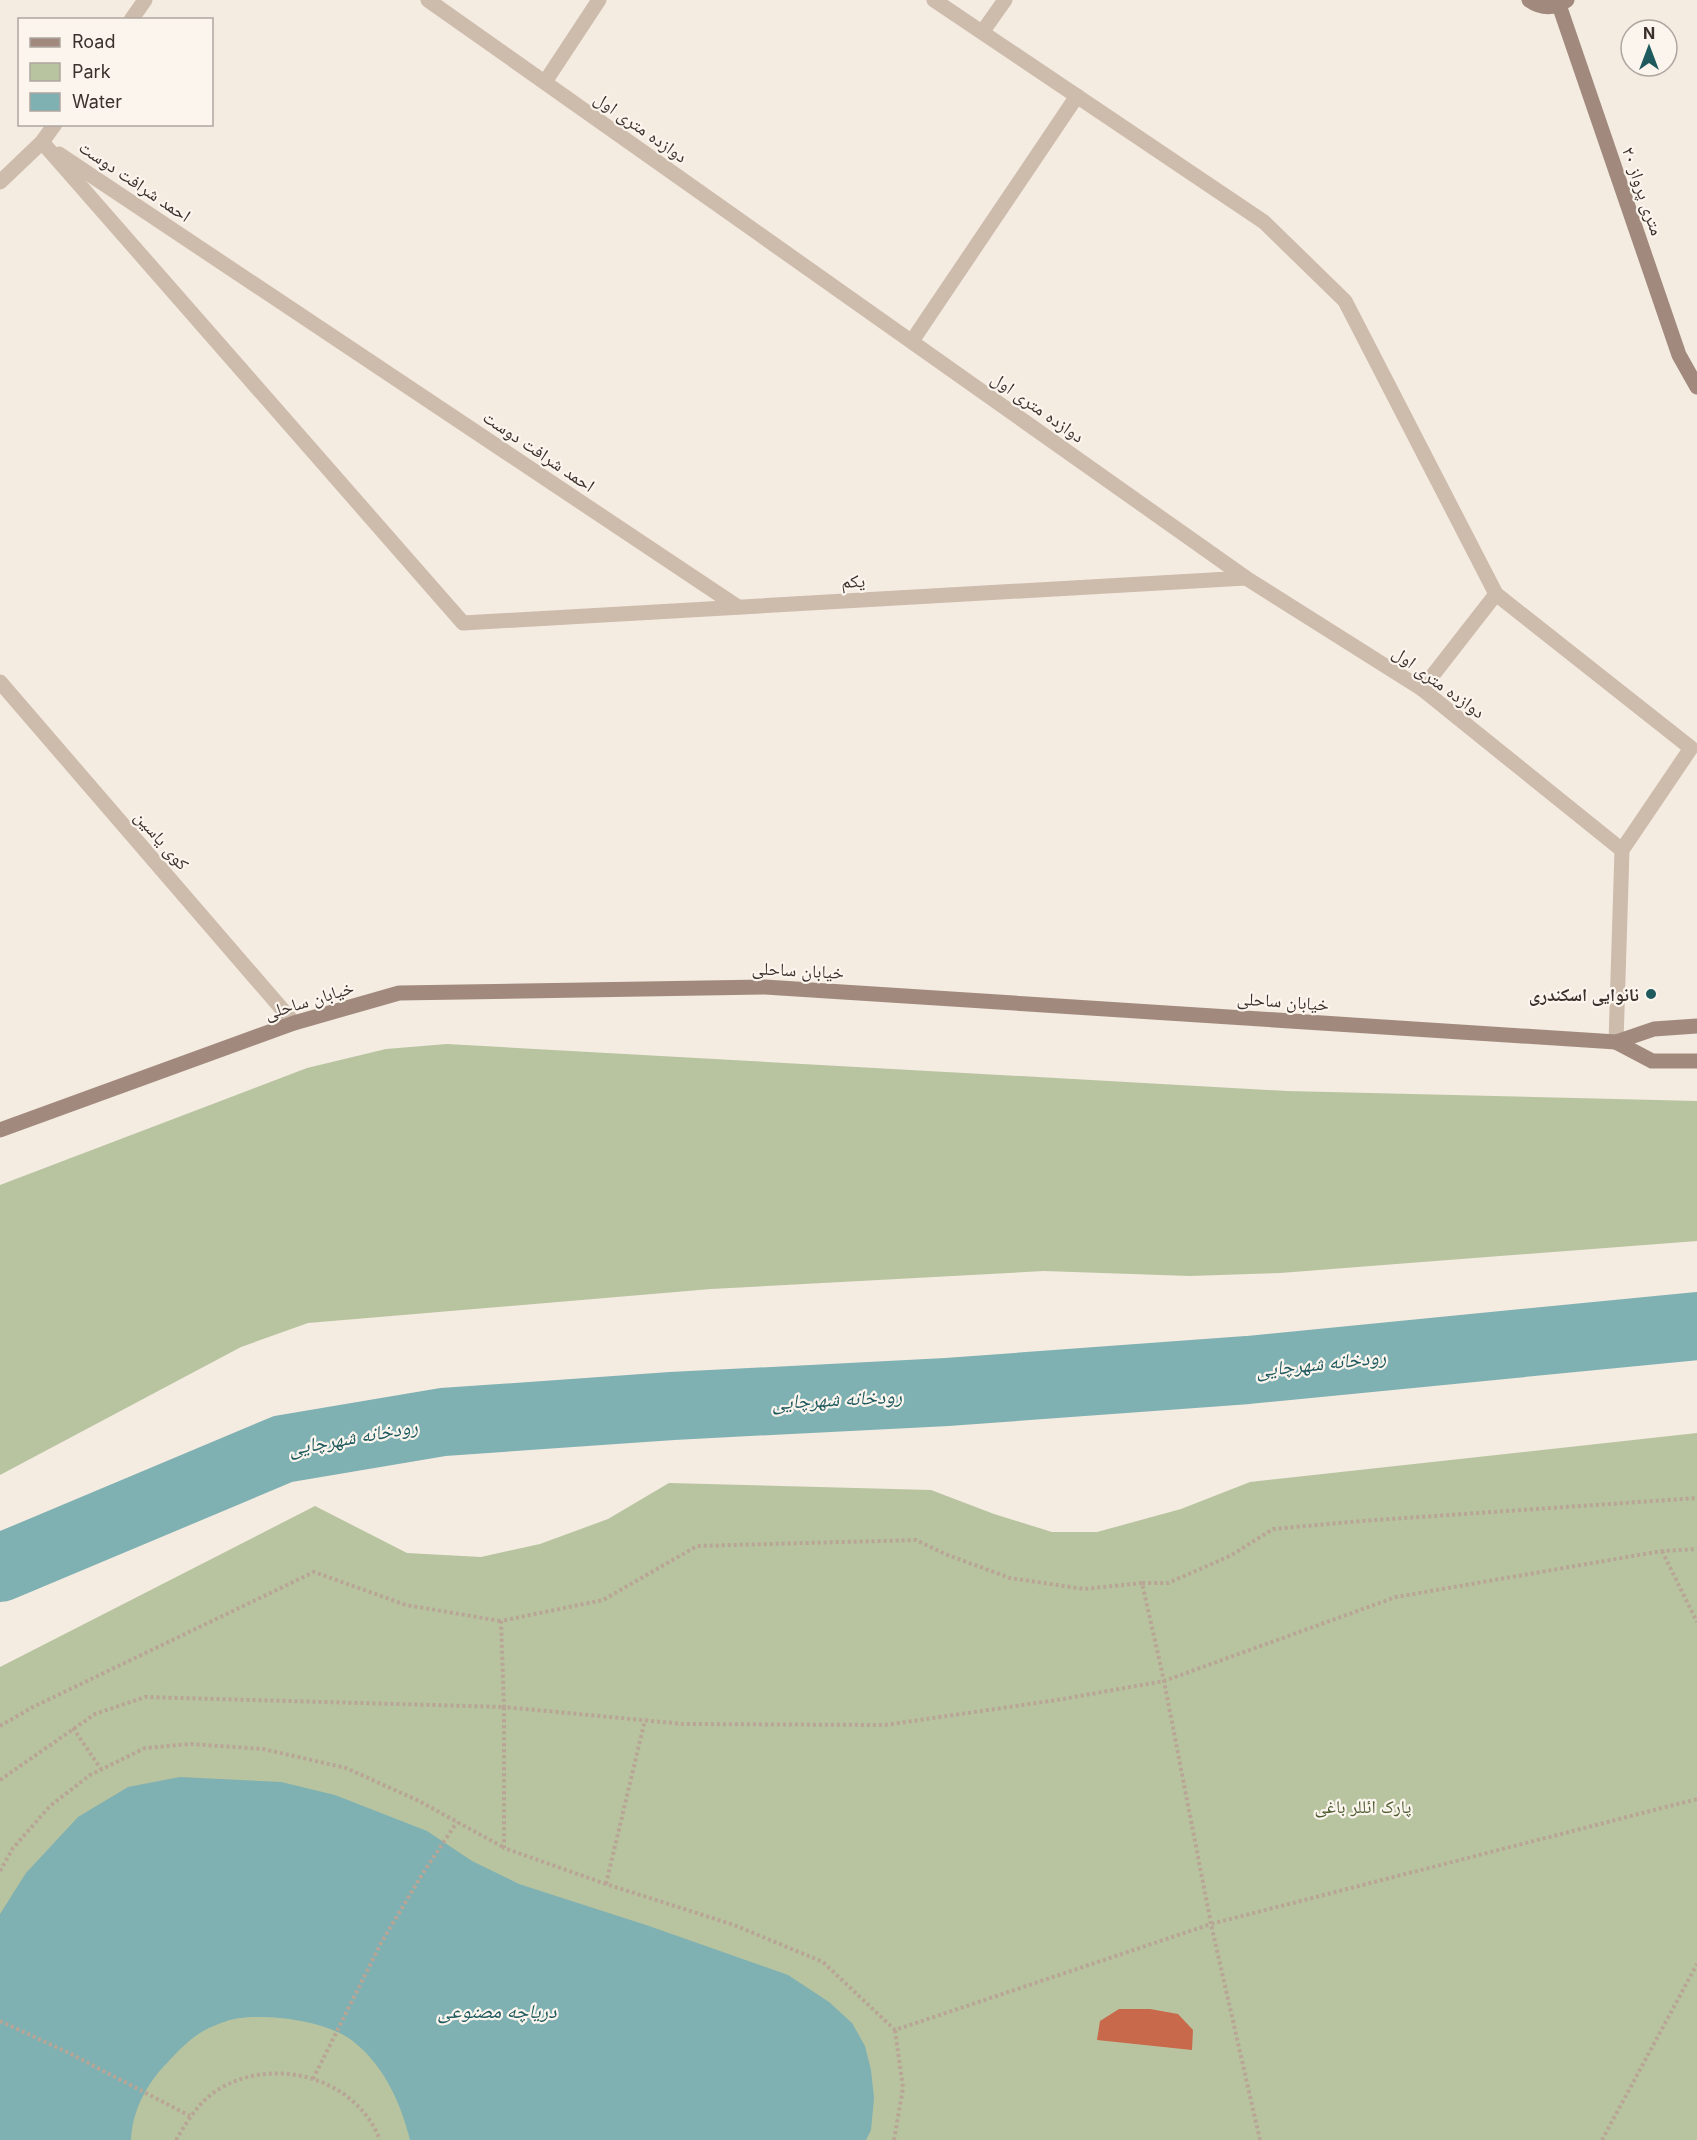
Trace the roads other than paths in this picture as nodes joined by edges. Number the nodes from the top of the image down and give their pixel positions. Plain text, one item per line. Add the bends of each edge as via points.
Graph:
1 (145, 0) edge
2 (428, 0) edge
3 (599, 0) edge
4 (934, 0) edge
5 (1005, 0) edge
6 (1529, 0) edge
7 (1563, 3) edge
8 (132, 18) edge
9 (982, 32) junction
10 (545, 82) junction
11 (1077, 96) junction
12 (54, 126) edge
13 (42, 142) junction
14 (0, 182) edge
15 (912, 341) junction
16 (1697, 387) edge
17 (1246, 578) junction
18 (1496, 594) junction
19 (738, 607) junction
20 (463, 624) joint
21 (0, 682) edge
22 (1422, 689) junction
23 (1622, 850) junction
24 (294, 1023) junction
25 (1697, 1026) edge
26 (1616, 1042) junction
27 (1697, 1060) edge
28 (0, 1130) edge

1 - 8 street
2 - 10 street, دوازده متری اول
3 - 10 street
4 - 9 street
5 - 9 street
6 - 7 street via 1549,7
7 - 16 street, ۲۰ متری پرواز via 1679,355
9 - 11 street
10 - 15 street, دوازده متری اول
11 - 15 street
11 - 18 street via 1264,222 1345,301
12 - 13 street
13 - 14 street
13 - 19 street, احمد شرافت دوست
13 - 20 street, احمد شرافت دوست
15 - 17 street, دوازده متری اول
17 - 19 street, یکم
17 - 22 street, دوازده متری اول
18 - 22 street
18 - 23 street via 1691,748
19 - 20 street, یکم
21 - 24 street, کوی یاسین
22 - 23 street, دوازده متری اول
23 - 26 street
24 - 26 street, خیابان ساحلی via 399,993 765,987
24 - 28 street, خیابان ساحلی
25 - 26 street, خیابان ساحلی via 1654,1029
26 - 27 street, خیابان ساحلی via 1652,1062

